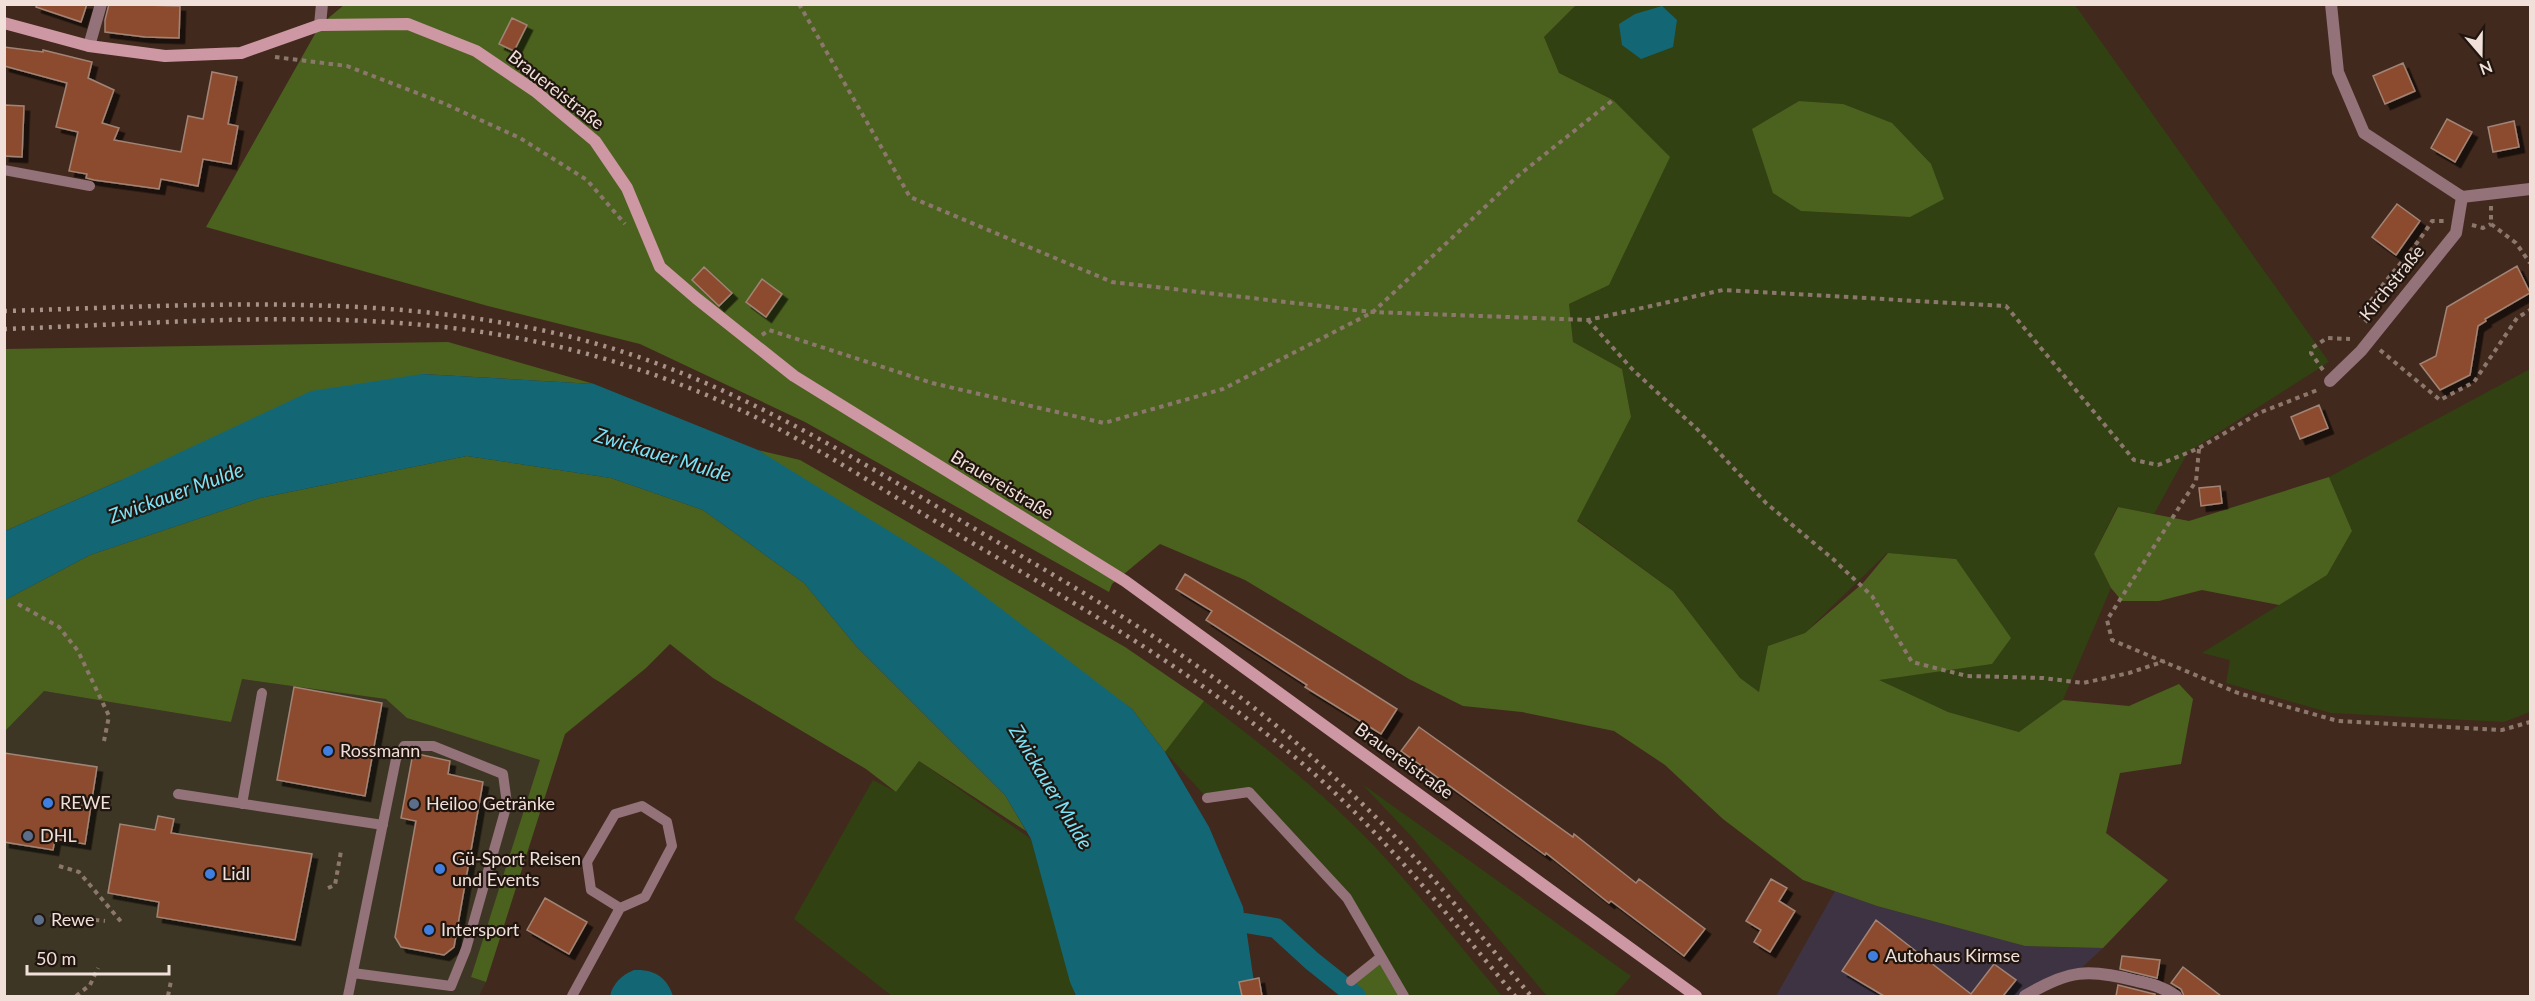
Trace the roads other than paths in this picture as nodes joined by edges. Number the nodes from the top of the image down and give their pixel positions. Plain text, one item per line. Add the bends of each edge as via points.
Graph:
1 (101, 4) edge
2 (322, 4) edge
3 (2331, 4) edge
4 (4, 23) edge
5 (320, 25) junction
6 (88, 46) junction
7 (4, 170) edge
8 (90, 186) dead end
9 (2530, 189) edge
10 (2462, 197) junction
11 (2330, 381) road end
12 (262, 693) dead end
13 (178, 794) dead end
14 (1207, 798) dead end
15 (242, 804) junction
16 (382, 825) junction
17 (620, 908) junction
18 (1381, 957) junction
19 (353, 973) junction
20 (1351, 981) dead end
21 (348, 996) edge
22 (572, 996) edge
23 (1404, 996) edge
24 (1696, 996) edge
25 (2025, 996) edge
26 (2176, 996) edge

1 - 6 street
2 - 5 street
3 - 10 street via 2338,72 2364,133
4 - 6 street, Brauereistraße
5 - 6 street, Brauereistraße via 241,53 165,56
5 - 24 street, Brauereistraße via 408,24 476,51 535,91 595,141 627,188 660,267 794,376 1125,581
7 - 8 lane
9 - 10 street
10 - 11 street, Kirchstraße via 2456,233
12 - 15 lane
13 - 15 lane
14 - 18 lane via 1249,792 1347,898
15 - 16 lane
16 - 19 lane
16 - 19 lane via 396,759 404,746 433,746 503,774 507,804 466,949 451,986
17 - 17 lane via 645,897 672,846 667,822 642,806 615,814 587,862 591,890
17 - 22 lane
18 - 20 lane
18 - 23 lane
19 - 21 lane
25 - 26 street via 2076,973 2105,973 2164,987

